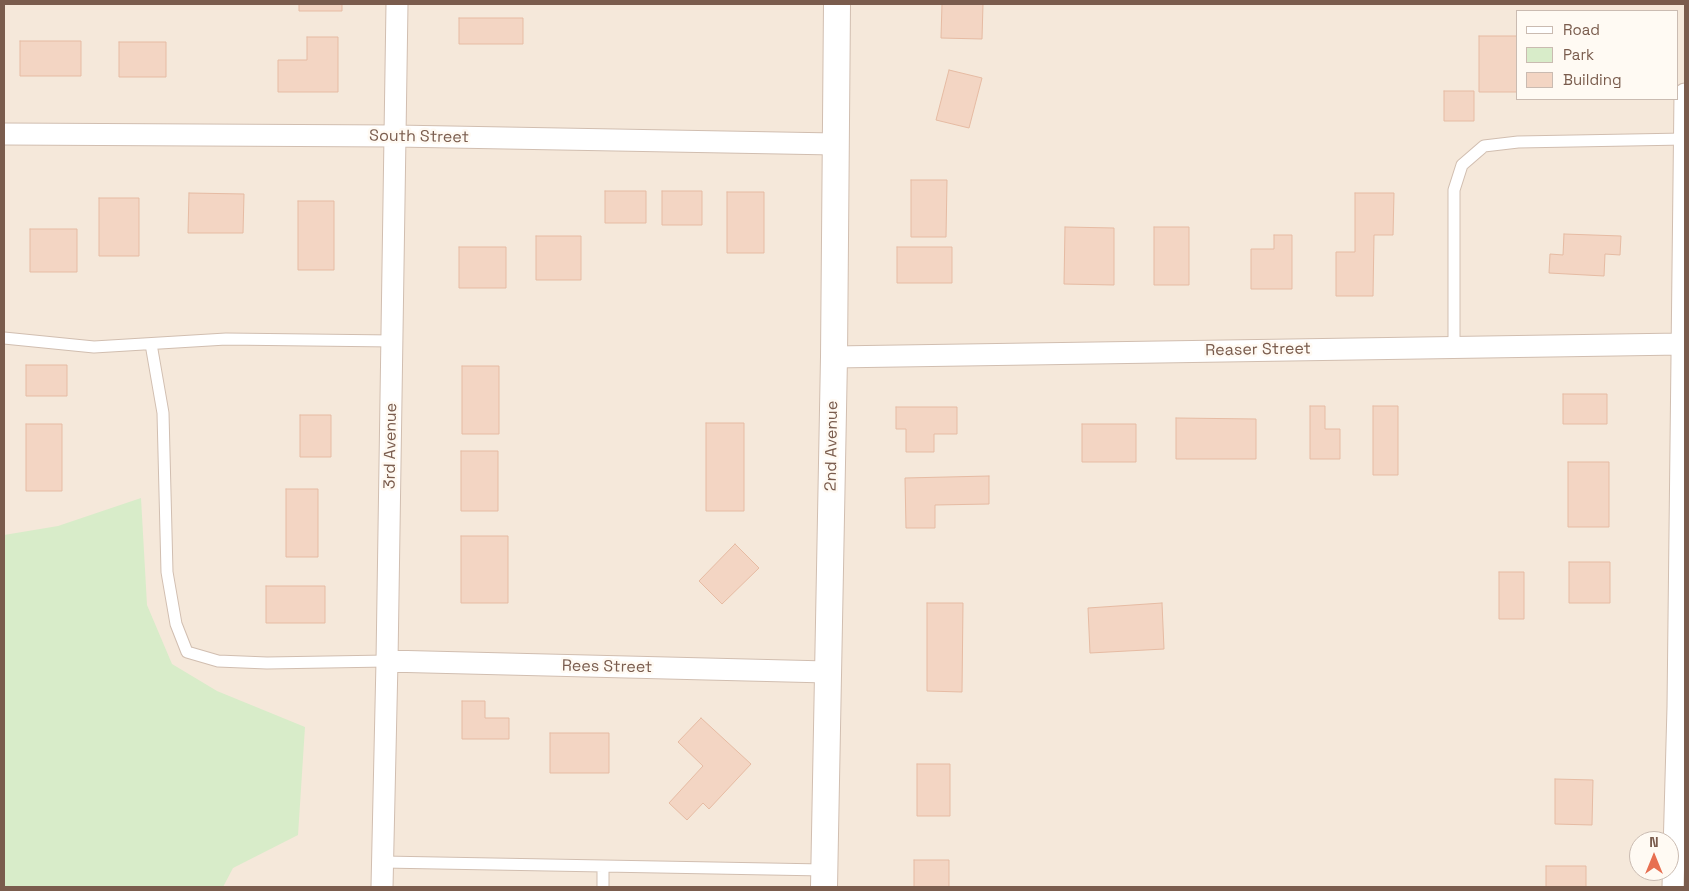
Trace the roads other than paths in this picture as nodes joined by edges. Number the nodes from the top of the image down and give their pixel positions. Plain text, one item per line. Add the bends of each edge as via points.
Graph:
1 (397, 4) edge
2 (836, 4) edge
3 (1685, 94) edge
4 (4, 134) edge
5 (396, 136) junction
6 (1684, 139) edge
7 (835, 144) junction
8 (4, 338) edge
9 (392, 341) junction
10 (152, 344) junction
11 (1682, 344) junction
12 (1454, 347) junction
13 (834, 357) junction
14 (387, 661) junction
15 (827, 672) junction
16 (1682, 707) edge
17 (383, 862) junction
18 (603, 866) junction
19 (824, 879) edge
20 (382, 887) edge
21 (603, 887) edge
22 (1673, 887) edge

1 - 5 street, 3rd Avenue
2 - 7 street, 2nd Avenue
3 - 6 street
4 - 5 street, South Street
5 - 7 street, South Street
5 - 9 street, 3rd Avenue
6 - 11 street
6 - 12 lane via 1492,145 1484,146 1462,165 1454,190
7 - 13 street, 2nd Avenue
8 - 10 lane via 94,347
9 - 10 lane via 226,339
9 - 14 street, 3rd Avenue
10 - 14 lane via 163,413 167,572 176,624 187,652 218,661
11 - 12 street, Reaser Street
11 - 16 street
12 - 13 street, Reaser Street
13 - 15 street, 2nd Avenue
14 - 15 street, Rees Street
14 - 17 street, 3rd Avenue
15 - 19 street, 2nd Avenue
16 - 22 street
17 - 18 lane
17 - 20 street, 3rd Avenue
18 - 19 lane
18 - 21 lane

